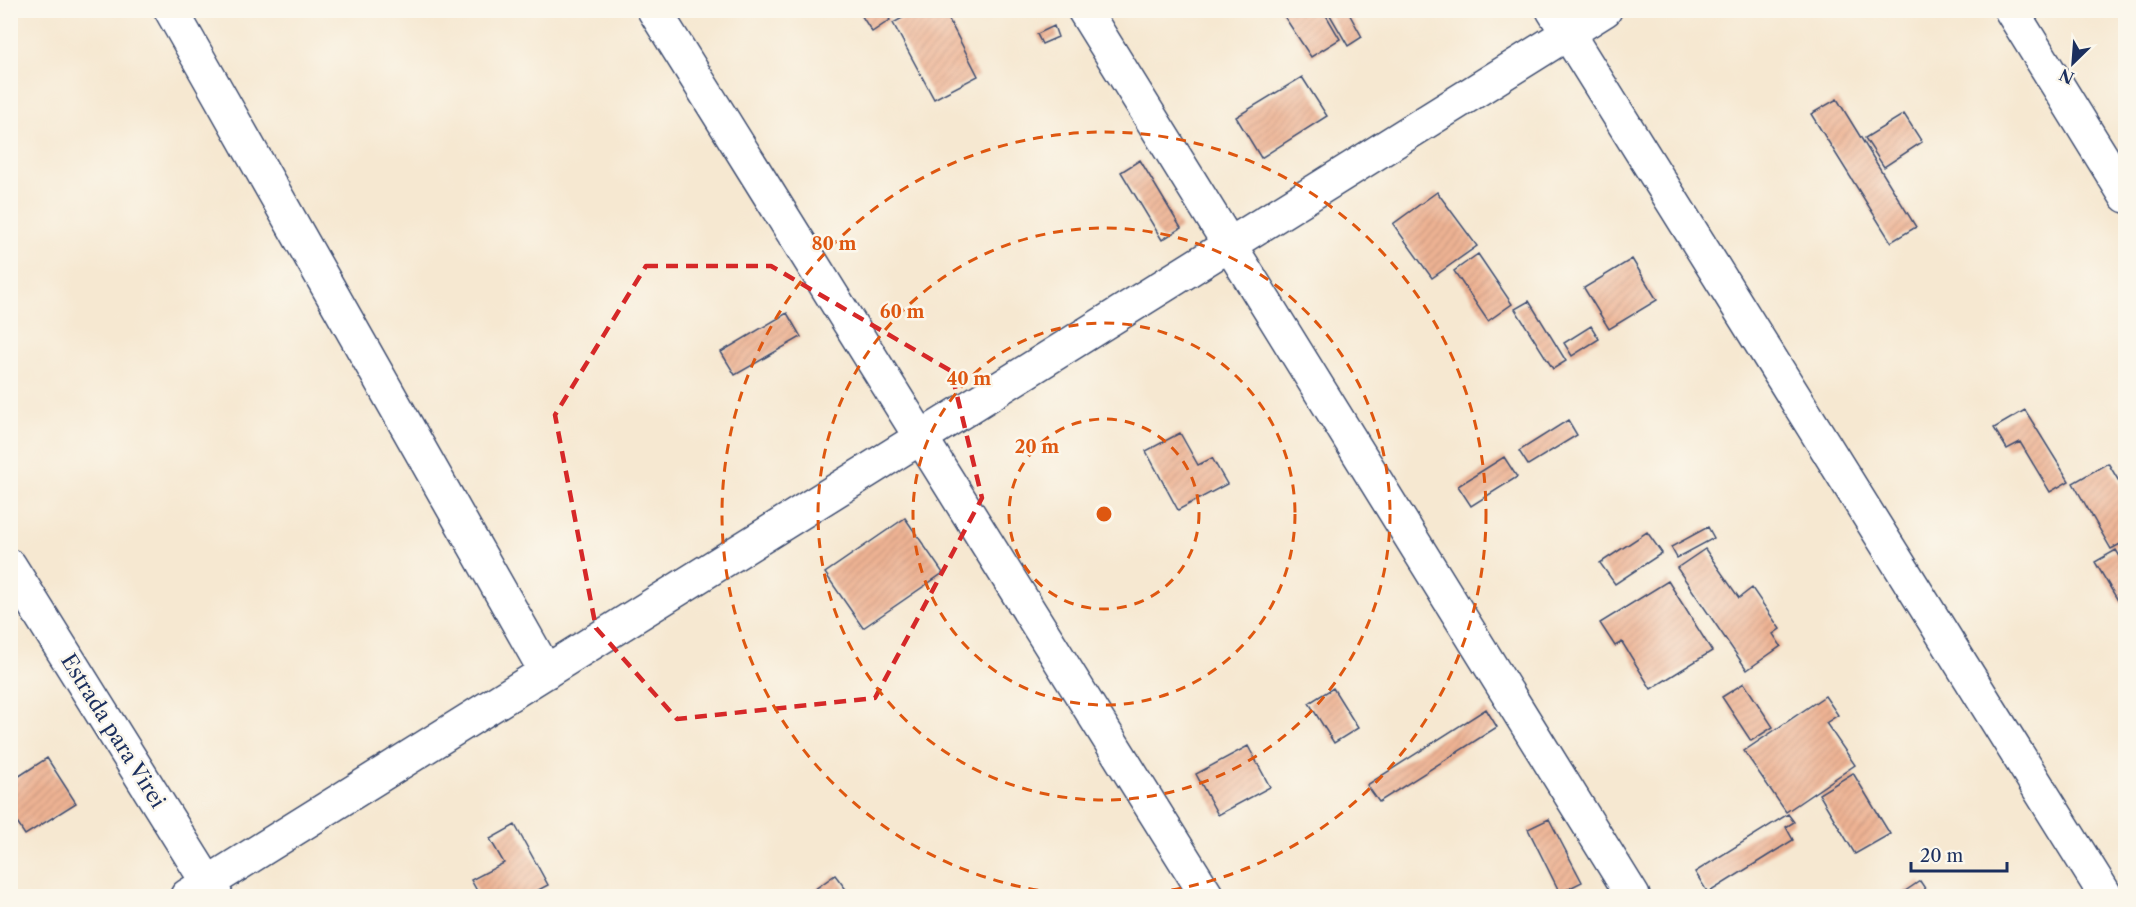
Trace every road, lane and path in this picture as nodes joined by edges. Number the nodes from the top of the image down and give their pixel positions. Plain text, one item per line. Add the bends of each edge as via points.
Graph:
1 (171, 10) edge
2 (654, 10) edge
3 (1084, 10) edge
4 (1605, 10) edge
5 (2011, 10) edge
6 (1560, 22) edge
7 (2126, 196) edge
8 (1230, 245) junction
9 (921, 438) junction
10 (10, 566) edge
11 (546, 672) junction
12 (204, 892) edge
13 (1207, 897) edge
14 (1633, 897) edge
15 (2106, 897) edge

1 - 11 street
2 - 9 street
3 - 8 street
4 - 6 street
5 - 7 street
6 - 8 street
6 - 15 street
8 - 9 street
8 - 14 street
9 - 11 street
9 - 13 street
10 - 12 street, Estrada para Virei
11 - 12 street

